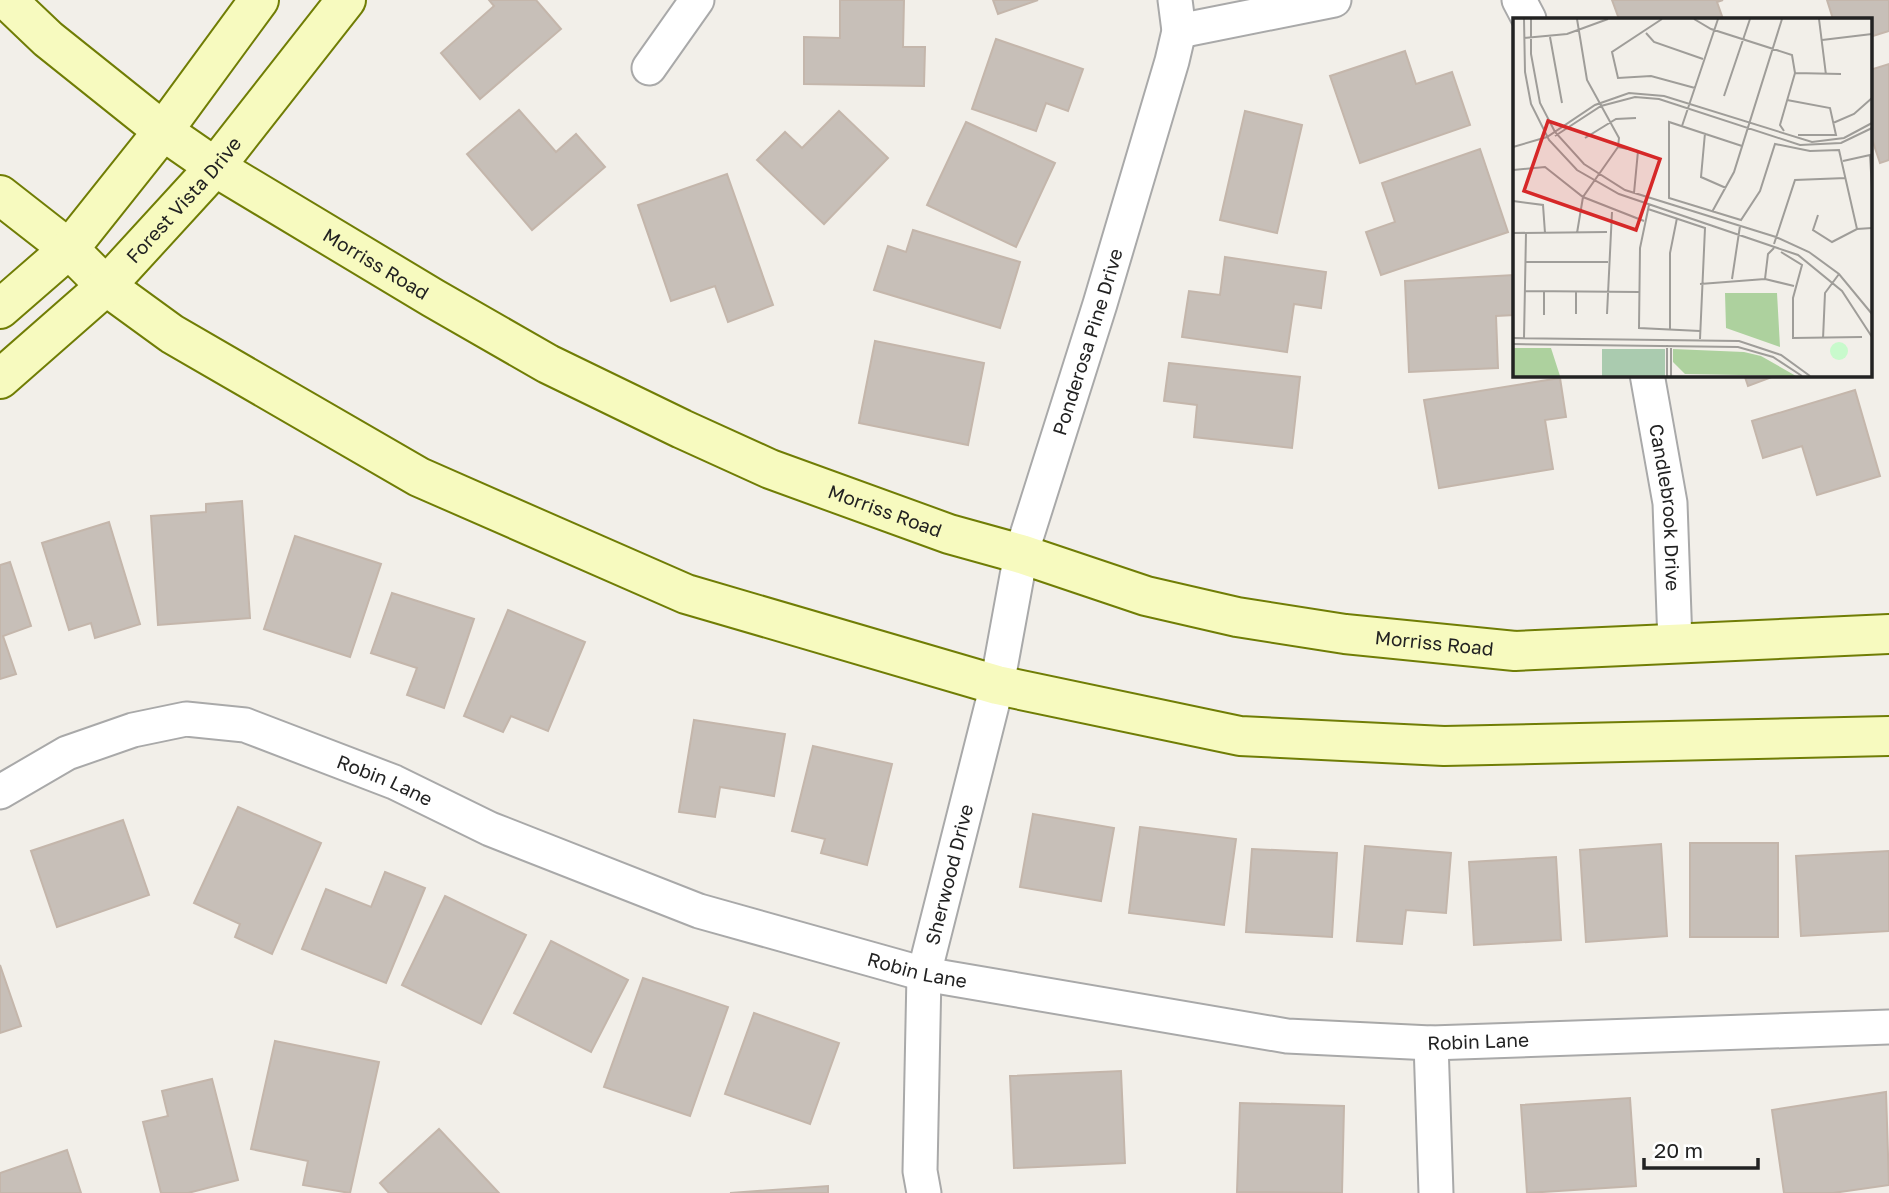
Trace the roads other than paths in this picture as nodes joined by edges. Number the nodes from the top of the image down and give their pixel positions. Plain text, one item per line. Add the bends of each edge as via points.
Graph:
1 (7, 0) edge
2 (259, 0) edge
3 (346, 0) edge
4 (698, 0) edge
5 (1334, 0) edge
6 (1518, 0) edge
7 (1177, 16) edge
8 (1529, 18) edge
9 (649, 68) dead end
10 (163, 131) junction
11 (215, 167) junction
12 (0, 195) edge
13 (69, 249) junction
14 (106, 286) junction
15 (0, 309) edge
16 (1647, 376) edge
17 (0, 379) edge
18 (1021, 554) junction
19 (1889, 634) edge
20 (1675, 643) junction
21 (997, 685) junction
22 (1889, 736) edge
23 (0, 792) edge
24 (924, 974) junction
25 (1889, 1027) edge
26 (1431, 1043) junction
27 (924, 1193) edge
28 (1436, 1193) edge

1 - 10 main road, Morriss Road via 48,39
2 - 10 main road
3 - 11 main road, Forest Vista Drive
4 - 9 street
5 - 7 street
6 - 8 street
7 - 18 street, Ponderosa Pine Drive via 1100,304
10 - 11 main road, Morriss Road
10 - 13 main road
11 - 14 main road, Forest Vista Drive
11 - 18 main road, Morriss Road via 548,363 682,429 769,469 949,534
12 - 13 main road
13 - 14 main road
13 - 15 main road
14 - 17 main road, Forest Vista Drive
14 - 21 main road via 172,334 419,477 686,594
16 - 20 street, Candlebrook Drive via 1670,503
18 - 20 main road, Morriss Road via 1146,596 1237,617 1345,634 1515,651
18 - 21 street, Ponderosa Pine Drive
19 - 20 main road, Morriss Road
21 - 22 main road via 1240,736 1444,746
21 - 24 street, Sherwood Drive
23 - 24 street, Robin Lane via 67,753 133,730 186,719 245,725 394,782 490,829 699,911
24 - 26 street, Robin Lane via 1287,1036
24 - 27 street, Sherwood Drive via 920,1171
25 - 26 street, Robin Lane
26 - 28 street

